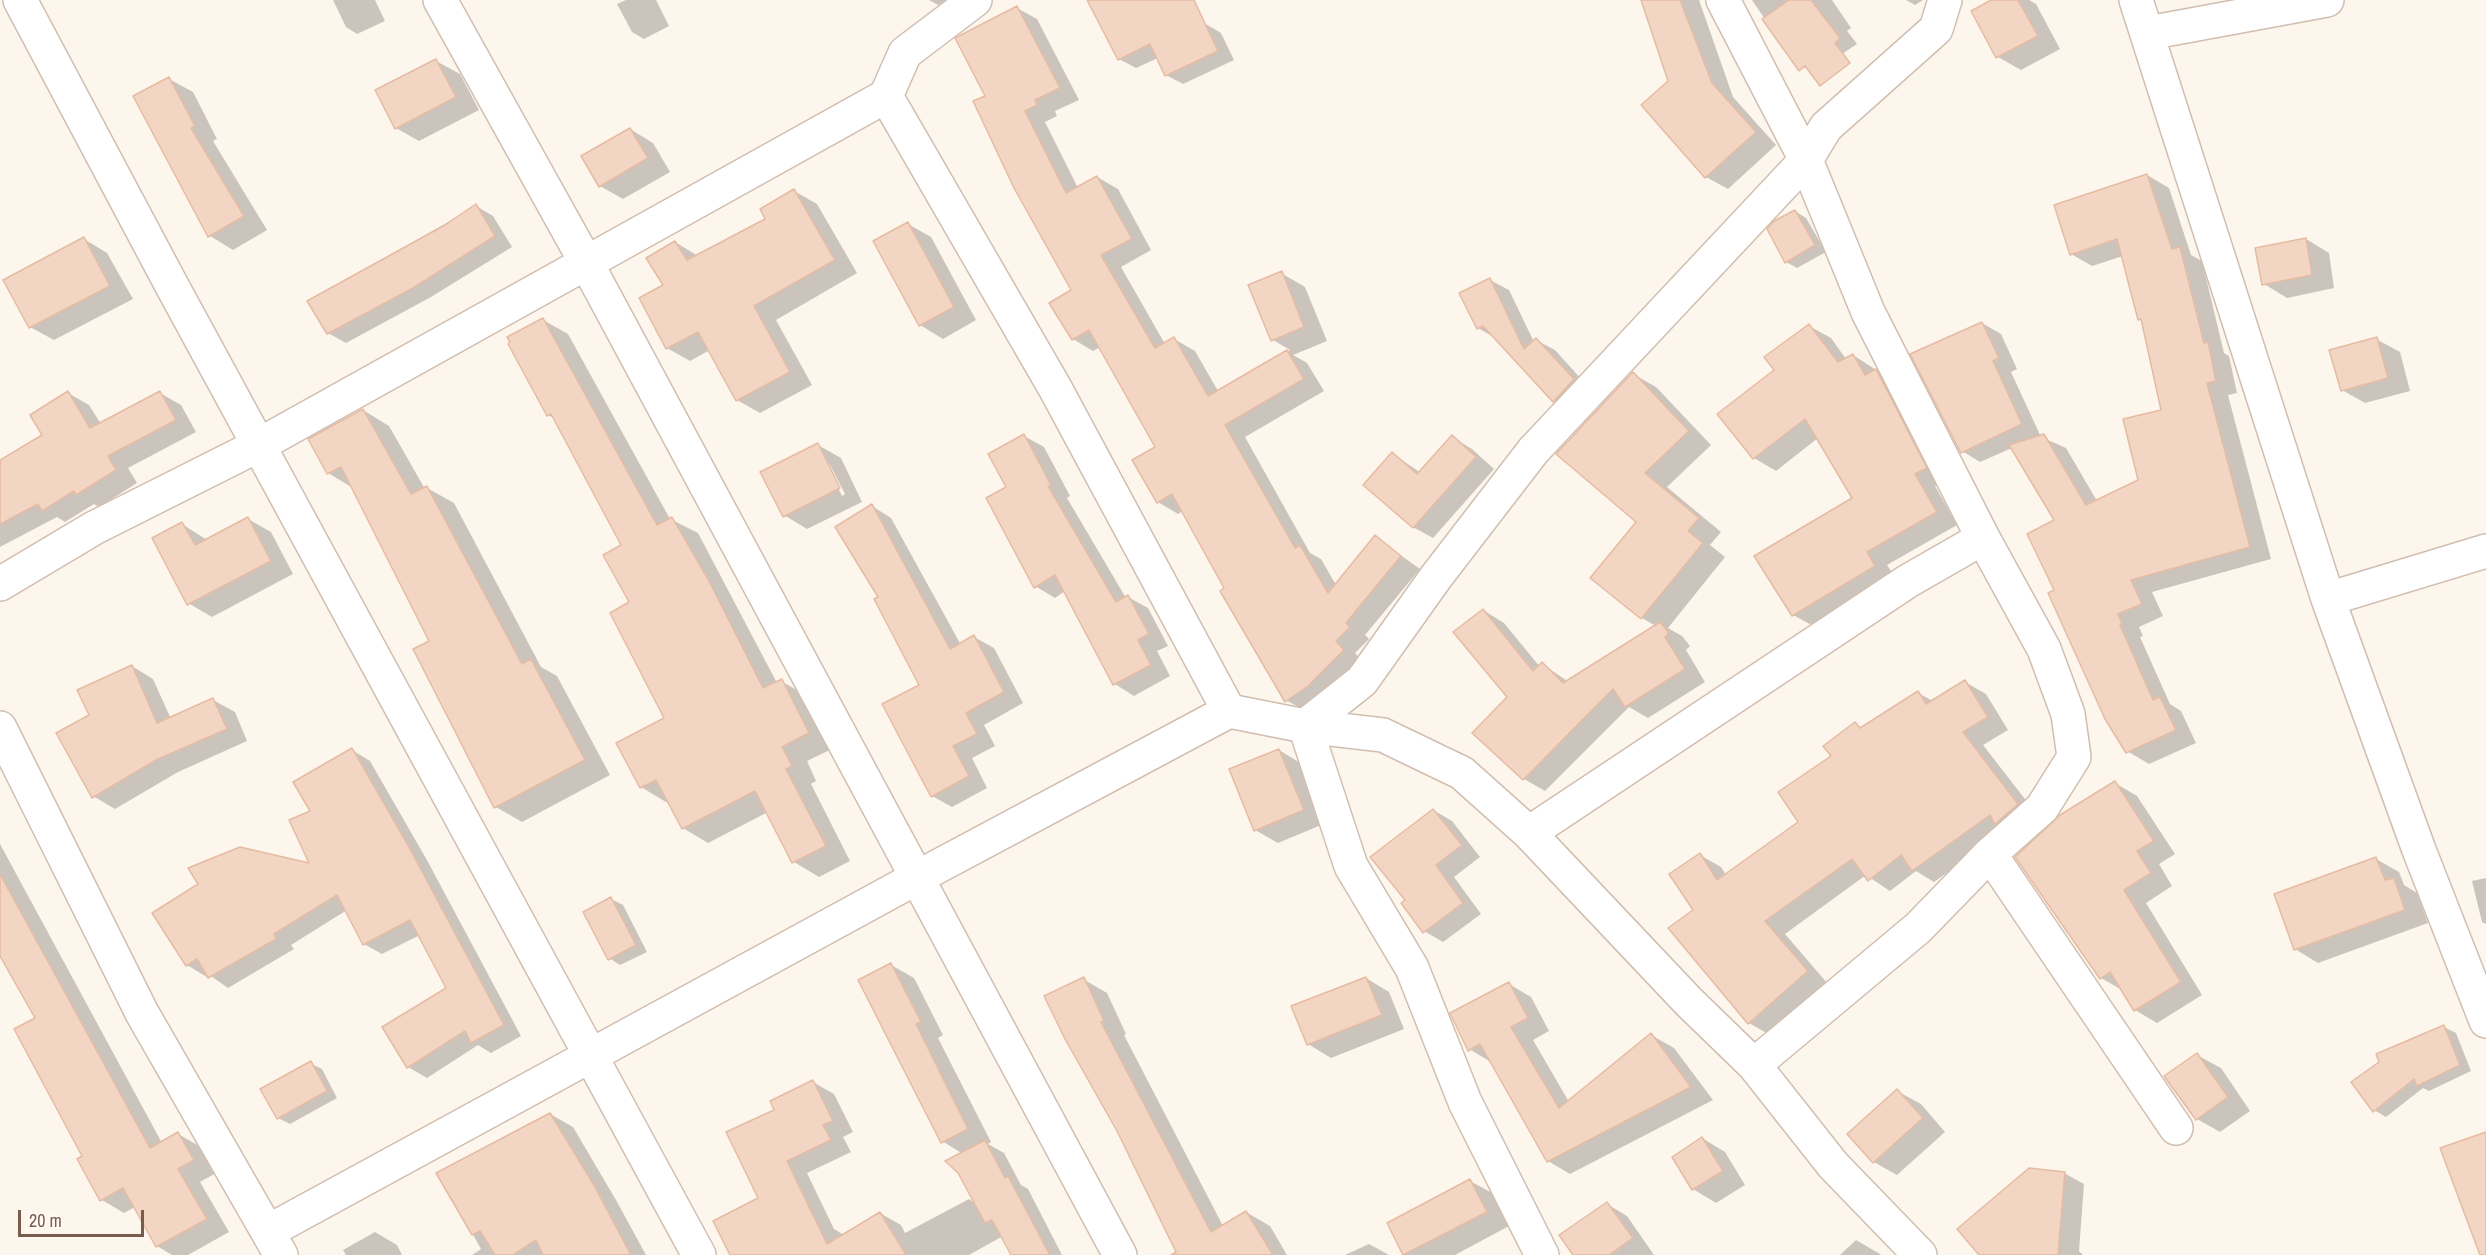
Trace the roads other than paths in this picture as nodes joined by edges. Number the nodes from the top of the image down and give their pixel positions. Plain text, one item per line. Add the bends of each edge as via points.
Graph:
1 (20, 0) edge
2 (440, 0) edge
3 (975, 0) edge
4 (1724, 0) edge
5 (1945, 0) edge
6 (2136, 0) edge
7 (2327, 0) edge
8 (2148, 33) junction
9 (886, 96) junction
10 (1806, 160) junction
11 (587, 264) junction
12 (259, 445) junction
13 (1983, 538) junction
14 (2486, 550) edge
15 (0, 584) edge
16 (2328, 599) junction
17 (1228, 711) junction
18 (1305, 726) junction
19 (0, 728) edge
20 (1530, 833) junction
21 (1990, 854) junction
22 (918, 877) junction
23 (2486, 1021) edge
24 (591, 1057) junction
25 (1754, 1065) junction
26 (2176, 1128) dead end
27 (275, 1243) edge
28 (699, 1255) edge
29 (1120, 1255) edge
30 (1542, 1255) edge
31 (1920, 1255) edge

1 - 12 street
2 - 11 street
3 - 9 street via 905,53
4 - 10 street
5 - 10 street via 1936,29 1826,127
6 - 8 street
7 - 8 street
8 - 16 street via 2173,122
9 - 11 street
9 - 17 street via 1055,388
10 - 13 street via 1869,312
10 - 18 street via 1533,451 1362,681
11 - 12 street
11 - 22 street
12 - 15 street via 94,528
12 - 24 street
13 - 20 street via 1908,581
13 - 21 street via 2044,649 2068,714 2074,757 2042,808
14 - 16 street
16 - 23 street
17 - 18 street
17 - 22 street
18 - 20 street via 1383,735 1462,773
18 - 30 street via 1351,866 1412,968 1465,1102
19 - 27 street via 142,1013
20 - 25 street via 1689,1002
21 - 25 street via 1918,928
21 - 26 street
22 - 24 street
22 - 29 street
24 - 27 street
24 - 28 street
25 - 31 street via 1833,1165

